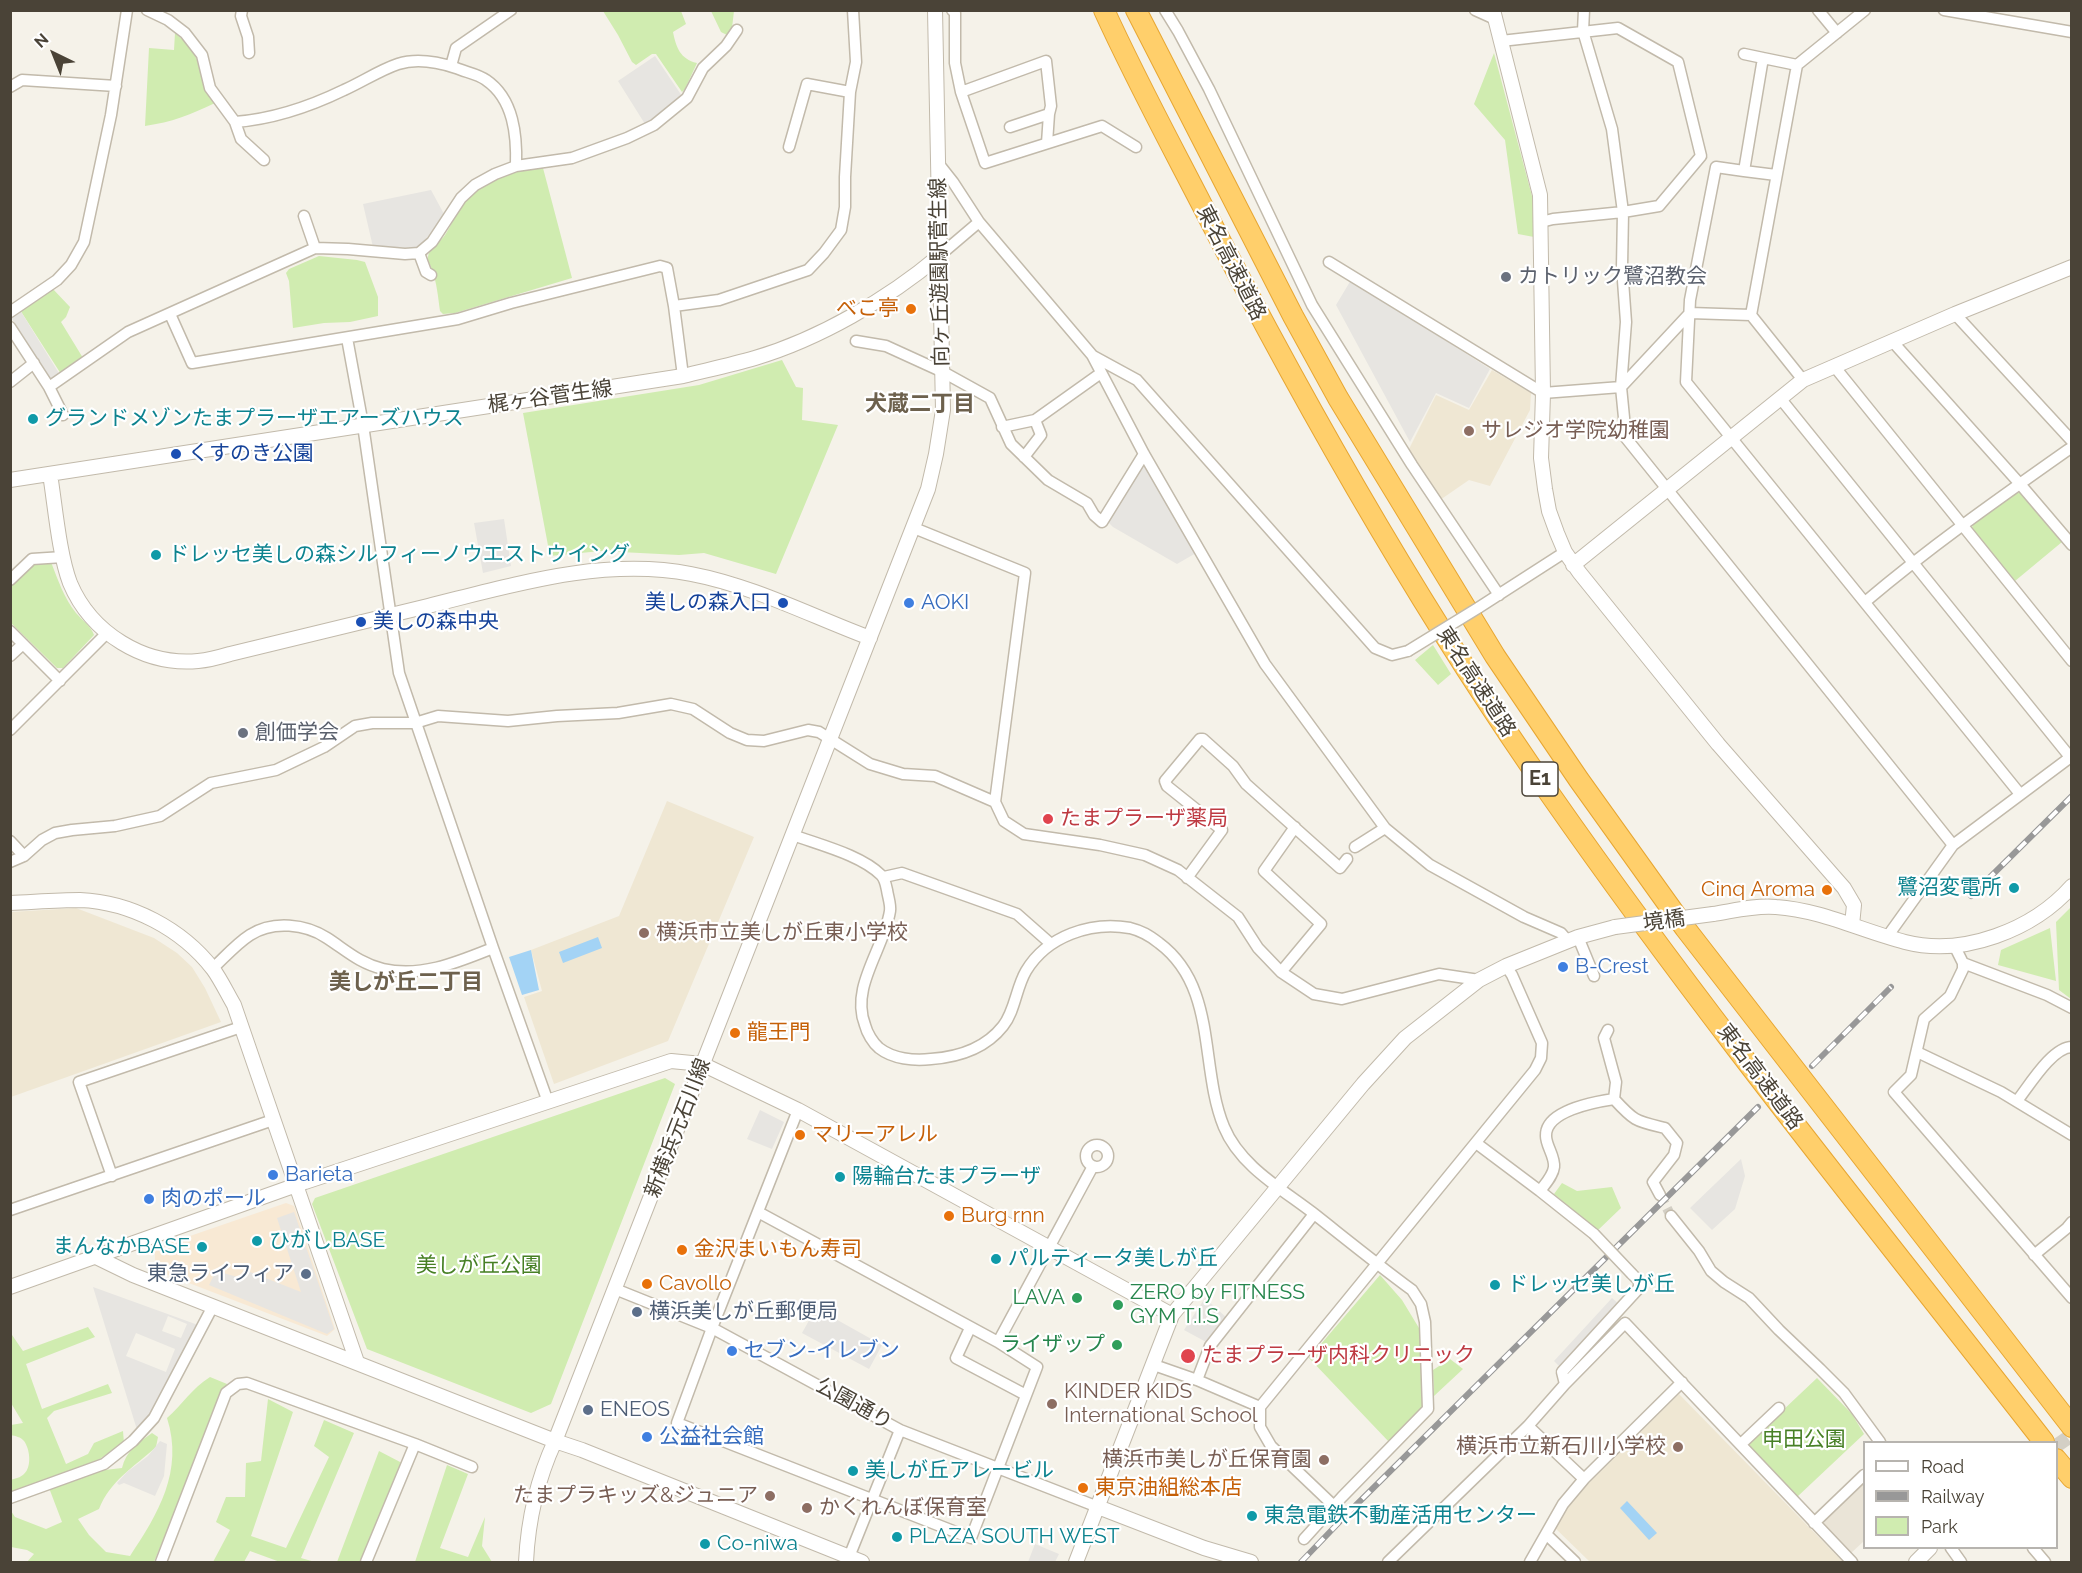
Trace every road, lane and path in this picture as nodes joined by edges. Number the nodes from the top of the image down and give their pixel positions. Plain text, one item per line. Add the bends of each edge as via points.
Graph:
1 (127, 10) edge
2 (147, 10) edge
3 (511, 10) edge
4 (853, 10) edge
5 (935, 10) edge
6 (951, 10) edge
7 (1136, 10) edge
8 (1165, 10) edge
9 (1475, 10) edge
10 (1584, 10) edge
11 (1818, 10) edge
12 (1865, 10) edge
13 (1104, 11) edge
14 (1950, 11) edge
15 (238, 12) edge
16 (1494, 15) edge
17 (736, 30) dead end
18 (1583, 31) junction
19 (2072, 32) edge
20 (1837, 33) junction
21 (1501, 41) junction
22 (249, 53) dead end
23 (1744, 54) dead end
24 (1763, 58) junction
25 (1797, 65) junction
26 (451, 66) junction
27 (116, 86) junction
28 (10, 87) edge
29 (850, 92) junction
30 (961, 92) junction
31 (1049, 114) junction
32 (235, 122) junction
33 (1010, 127) dead end
34 (1047, 143) junction
35 (789, 147) dead end
36 (1136, 147) dead end
37 (264, 160) dead end
38 (938, 163) junction
39 (516, 166) junction
40 (1744, 171) junction
41 (1776, 176) junction
42 (1623, 212) junction
43 (304, 216) dead end
44 (979, 222) junction
45 (1541, 222) junction
46 (315, 248) junction
47 (419, 253) junction
48 (939, 256) junction
49 (1329, 262) dead end
50 (2071, 270) edge
51 (431, 274) dead end
52 (674, 306) junction
53 (10, 312) edge
54 (1690, 313) junction
55 (170, 314) junction
56 (1955, 314) junction
57 (1751, 315) junction
58 (10, 327) edge
59 (347, 338) junction
60 (856, 340) dead end
61 (1892, 341) junction
62 (1092, 355) junction
63 (34, 363) junction
64 (1834, 366) junction
65 (943, 372) junction
66 (1101, 373) junction
67 (683, 376) junction
68 (1803, 380) junction
69 (10, 382) edge
70 (49, 387) junction
71 (1621, 387) junction
72 (1543, 393) junction
73 (1780, 398) junction
74 (63, 415) dead end
75 (1035, 420) junction
76 (363, 425) junction
77 (1002, 427) junction
78 (1731, 437) junction
79 (2072, 441) edge
80 (2072, 447) edge
81 (1144, 454) junction
82 (1024, 457) junction
83 (50, 474) junction
84 (10, 480) edge
85 (2020, 484) junction
86 (1666, 489) junction
87 (1961, 525) junction
88 (914, 528) junction
89 (2072, 545) edge
90 (1565, 552) junction
91 (63, 556) junction
92 (1912, 562) junction
93 (1573, 565) junction
94 (10, 580) edge
95 (1496, 596) junction
96 (1865, 602) junction
97 (391, 615) junction
98 (10, 631) edge
99 (107, 633) junction
100 (870, 638) junction
101 (23, 644) junction
102 (10, 656) edge
103 (2072, 661) edge
104 (60, 681) junction
105 (847, 698) joint
106 (415, 723) junction
107 (10, 730) edge
108 (831, 739) junction
109 (2071, 757) edge
110 (2020, 794) junction
111 (995, 802) junction
112 (1295, 827) junction
113 (1384, 828) junction
114 (793, 835) junction
115 (10, 842) edge
116 (1953, 845) junction
117 (1355, 847) dead end
118 (24, 856) junction
119 (1347, 859) dead end
120 (10, 862) edge
121 (884, 878) junction
122 (1187, 878) junction
123 (2072, 886) edge
124 (10, 903) edge
125 (1852, 925) junction
126 (1887, 937) junction
127 (1573, 939) junction
128 (1051, 944) junction
129 (1954, 945) junction
130 (493, 948) junction
131 (1963, 963) junction
132 (1506, 966) junction
133 (212, 969) junction
134 (1281, 972) junction
135 (1594, 976) dead end
136 (1479, 980) junction
137 (2072, 1008) edge
138 (242, 1027) junction
139 (1608, 1030) dead end
140 (2072, 1047) edge
141 (1917, 1052) junction
142 (702, 1064) junction
143 (1614, 1099) junction
144 (2017, 1101) junction
145 (548, 1102) junction
146 (798, 1110) junction
147 (273, 1120) junction
148 (2072, 1134) edge
149 (1476, 1143) junction
150 (1093, 1166) dead end
151 (112, 1176) junction
152 (296, 1186) junction
153 (1278, 1187) junction
154 (1540, 1191) junction
155 (1660, 1195) tunnel mouth
156 (10, 1210) edge
157 (758, 1212) junction
158 (1314, 1214) junction
159 (1671, 1216) tunnel mouth
160 (2072, 1222) edge
161 (1049, 1246) junction
162 (2034, 1256) junction
163 (96, 1257) junction
164 (1376, 1263) junction
165 (10, 1287) edge
166 (615, 1289) junction
167 (2072, 1298) edge
168 (213, 1306) junction
169 (1172, 1315) junction
170 (712, 1328) junction
171 (970, 1328) junction
172 (998, 1342) junction
173 (357, 1362) junction
174 (1154, 1365) junction
175 (1197, 1380) junction
176 (1682, 1382) junction
177 (1565, 1384) junction
178 (1026, 1395) junction
179 (1260, 1407) junction
180 (1779, 1408) dead end
181 (1528, 1426) junction
182 (2072, 1427) edge
183 (900, 1430) junction
184 (1879, 1441) edge
185 (2042, 1441) edge
186 (555, 1442) junction
187 (415, 1444) junction
188 (1741, 1444) junction
189 (2058, 1461) edge
190 (472, 1467) dead end
191 (998, 1467) junction
192 (1863, 1476) edge
193 (2072, 1478) edge
194 (1584, 1479) junction
195 (10, 1498) edge
196 (873, 1499) junction
197 (1098, 1507) junction
198 (1335, 1507) junction
199 (1814, 1523) junction
200 (1546, 1534) junction
201 (1304, 1539) dead end
202 (1929, 1549) edge
203 (1952, 1549) edge
204 (2034, 1549) edge
205 (853, 1561) edge
206 (161, 1563) edge
207 (366, 1563) edge
208 (526, 1563) edge
209 (1076, 1563) edge
210 (1251, 1563) edge
211 (1388, 1563) edge
212 (1530, 1563) edge
213 (1575, 1563) edge
214 (1852, 1563) edge
215 (1916, 1563) edge
216 (1961, 1563) edge
217 (2045, 1563) edge

1 - 27 street
2 - 32 street via 185,33 202,55 210,88
3 - 26 street via 456,48
4 - 29 street via 856,62
5 - 38 street, 向ヶ丘遊園駅菅生線
6 - 30 street via 955,13
7 - 182 highway, 東名高速道路 / E1 via 1338,398 1495,656 1692,937
8 - 95 street via 1209,90 1312,305
9 - 16 street
10 - 18 street
11 - 20 street
12 - 20 street
13 - 185 highway, 東名高速道路 / E1 via 1266,330 1357,491 1470,676 1659,944
14 - 19 street
15 - 22 street via 248,37
16 - 21 street
17 - 39 street via 703,68 687,98 654,125 572,158
18 - 21 street
18 - 42 street via 1612,129
18 - 42 street via 1618,28 1678,62 1701,156 1659,206
20 - 25 street
21 - 45 street via 1540,195
23 - 24 street
24 - 25 street
24 - 40 street
25 - 41 street
26 - 32 street via 419,60 398,64 302,108
26 - 39 street via 485,79 500,92 511,112
27 - 28 street via 22,80
27 - 53 street via 101,170 79,254 57,280
29 - 35 street via 807,84
29 - 52 street via 843,218 841,230 824,254 808,270 719,300
30 - 31 street via 1046,61
30 - 34 street via 985,164
31 - 33 street
31 - 34 street
32 - 37 street via 241,139
34 - 36 street via 1102,126
38 - 44 street
38 - 48 street, 向ヶ丘遊園駅菅生線
39 - 47 street via 475,185 461,198 432,242
40 - 41 street
40 - 54 street via 1716,167
41 - 57 street
42 - 45 street
42 - 71 street via 1626,322
43 - 46 street
44 - 48 street, 梶ヶ谷菅生線
44 - 62 street
45 - 72 street
46 - 47 street
46 - 55 street
47 - 51 street via 426,272
48 - 65 street, 向ヶ丘遊園駅菅生線
48 - 67 street, 梶ヶ谷菅生線 via 902,284 807,338 755,358
49 - 72 street
50 - 56 street
52 - 59 street via 667,268 660,266 458,319
52 - 67 street
54 - 57 street
54 - 71 street
54 - 78 street via 1686,382
55 - 59 street via 192,363
55 - 70 street via 128,332
56 - 61 street
56 - 79 street
57 - 68 street
58 - 63 street
59 - 76 street
60 - 65 street via 886,346
61 - 64 street
61 - 85 street
62 - 66 street
62 - 95 street, bridge via 1137,380 1375,648 1392,655 1408,651
63 - 69 street
63 - 70 street
64 - 68 street
64 - 87 street
65 - 77 street via 990,398
65 - 88 street, 向ヶ丘遊園駅菅生線 via 943,410 936,453
66 - 75 street
66 - 81 street
67 - 76 street, 梶ヶ谷菅生線
68 - 73 street
70 - 74 street
71 - 72 street
71 - 86 street via 1626,438
72 - 90 street via 1541,458 1545,489
73 - 78 street
73 - 92 street
75 - 77 street
75 - 82 street via 1041,435
76 - 83 street, 梶ヶ谷菅生線
76 - 97 street
77 - 82 street
78 - 86 street
78 - 96 street
80 - 85 street
81 - 82 street via 1102,522 1087,504 1048,480
81 - 113 street via 1265,664
83 - 84 street, 梶ヶ谷菅生線
83 - 91 street
85 - 87 street
85 - 89 street
86 - 93 street
86 - 116 street
87 - 92 street
87 - 103 street
88 - 100 street, 向ヶ丘遊園駅菅生線
88 - 111 street via 1025,573
90 - 93 street
90 - 95 street
91 - 94 street via 32,559
91 - 99 street via 76,596
92 - 96 street
92 - 109 street
93 - 125 street via 1718,744 1844,888 1854,905
96 - 110 street
97 - 99 street via 198,661 144,654 122,645
97 - 100 street via 542,579 620,569 655,570 733,585
97 - 106 street via 399,673
98 - 101 street
99 - 104 street
100 - 105 street, 向ヶ丘遊園駅菅生線
101 - 102 street
101 - 104 street
104 - 107 street
105 - 108 street, 新横浜元石川線
106 - 108 street via 438,716 508,721 618,713 671,704 693,709 730,734 747,740 764,741 808,730
106 - 118 street via 355,726 324,747 276,770 211,783 160,816 56,833
106 - 130 street
108 - 111 street via 870,764 903,774 935,776
108 - 114 street, 新横浜元石川線
109 - 110 street
110 - 116 street
111 - 122 street via 1004,821 1024,834 1100,844 1144,855
112 - 119 street via 1340,868
112 - 122 street via 1200,739 1165,781 1222,830
112 - 134 street via 1264,871 1321,924
113 - 117 street
113 - 127 street via 1430,865
114 - 121 street via 865,862
114 - 142 street, 新横浜元石川線
115 - 118 street
116 - 126 street
118 - 120 street
121 - 128 street via 902,873 1017,914
121 - 128 street via 891,910 862,991 860,1012 879,1048 901,1058 953,1057 979,1048 1004,1025 1026,970
122 - 134 street via 1238,917 1258,948
123 - 129 street, 境橋 via 2018,927 1983,940
124 - 133 street via 79,900 125,909 159,923
125 - 126 street, 境橋
125 - 127 street, 境橋, bridge via 1805,911 1764,907 1615,927
126 - 129 street, 境橋 via 1926,946
127 - 132 street, 境橋
127 - 135 street
128 - 153 street via 1076,931 1107,926 1145,933 1169,950 1190,978 1205,1023 1224,1129 1247,1160
129 - 131 street
130 - 133 street via 441,968 415,972 383,969 352,957 326,937 302,926 276,926 251,934
130 - 145 street
131 - 137 street
131 - 141 street via 1950,996 1924,1019
132 - 136 street, 境橋
132 - 149 street via 1542,1043 1541,1058
133 - 138 street via 234,1005
134 - 136 street via 1314,994 1342,999 1439,974
136 - 153 street, 境橋 via 1405,1038
138 - 147 street
138 - 151 street via 80,1082
139 - 143 street via 1604,1038 1616,1082
140 - 144 street via 2054,1054
141 - 144 street
141 - 162 street via 1911,1075 1893,1092
142 - 145 street via 671,1061
142 - 146 street
142 - 166 street, 新横浜元石川線
143 - 154 street via 1553,1118 1546,1138 1554,1166
143 - 155 street via 1641,1123 1665,1128 1675,1139 1674,1155 1653,1182
144 - 148 street
145 - 152 street
146 - 157 street
146 - 161 street
147 - 151 street
147 - 152 street
149 - 154 street
149 - 164 street
150 - 161 street
151 - 156 street
152 - 163 street
152 - 173 street
153 - 158 street
153 - 169 street, 境橋
154 - 177 street, bridge via 1594,1234 1639,1281 1639,1288 1562,1372
157 - 170 street
157 - 171 street
158 - 164 street
158 - 175 street via 1210,1346
159 - 184 street via 1711,1271 1749,1298 1844,1393
160 - 162 street
161 - 169 street
161 - 172 street
162 - 167 street
163 - 165 street
163 - 168 street
164 - 179 street
164 - 198 street via 1412,1290 1421,1304 1428,1409
166 - 170 street, 公園通り
166 - 186 street, 新横浜元石川線
168 - 173 street
168 - 195 street via 154,1418 133,1441 104,1464
169 - 174 street, 境橋
170 - 183 street, 公園通り
170 - 196 street via 677,1423
171 - 172 street
171 - 178 street via 956,1358
172 - 178 street via 1037,1367
173 - 186 street
174 - 175 street
174 - 197 street, 境橋
175 - 179 street
176 - 177 street via 1625,1323
176 - 188 street
176 - 194 street
177 - 181 street
178 - 191 street
179 - 198 street via 1260,1427 1271,1446
180 - 188 street
181 - 194 street
181 - 211 street
183 - 191 street, 公園通り
183 - 196 street
186 - 205 street via 582,1449
186 - 208 street, 新横浜元石川線 via 533,1503
187 - 190 street
187 - 206 street via 247,1383 238,1384 226,1393
187 - 207 street
188 - 199 street
189 - 193 highway
191 - 196 street via 971,1538
191 - 197 street, 公園通り
192 - 199 street
194 - 200 street via 1563,1504
196 - 205 street
197 - 209 street, 境橋
197 - 210 street
198 - 201 street
199 - 214 street
200 - 212 street
200 - 213 street
202 - 215 street
203 - 216 street
204 - 217 street

